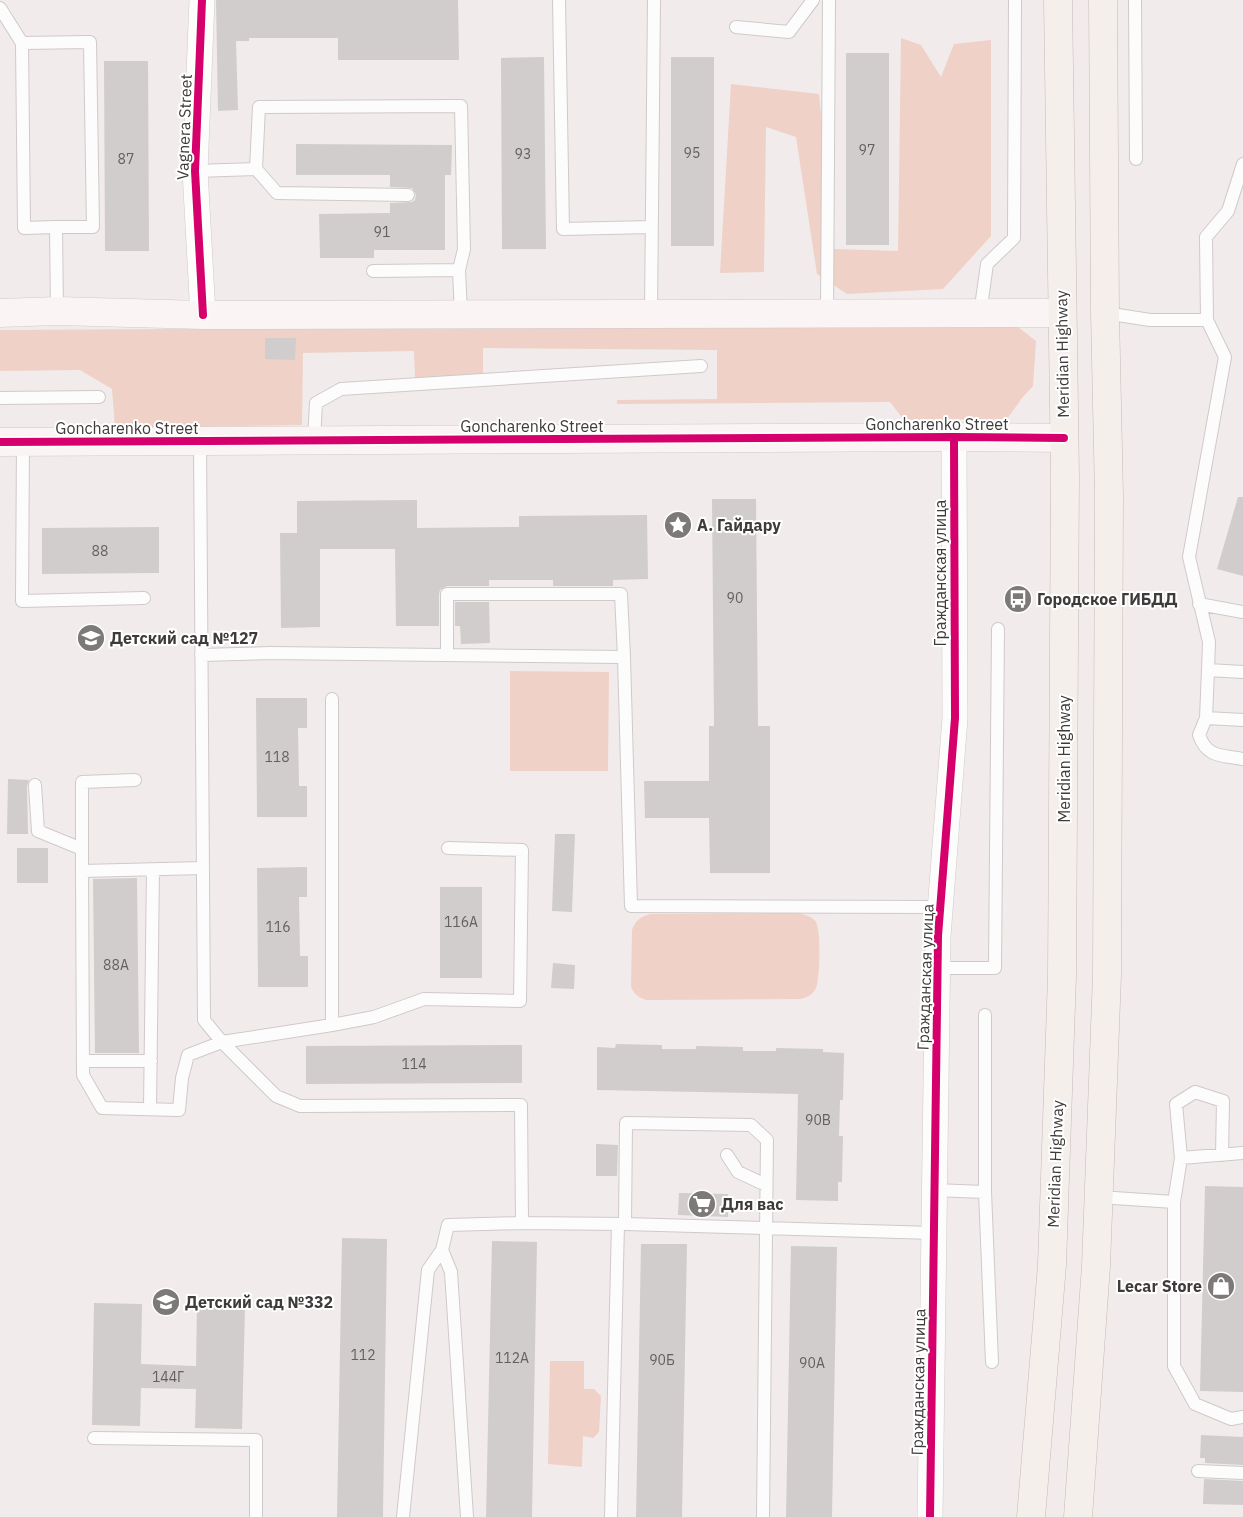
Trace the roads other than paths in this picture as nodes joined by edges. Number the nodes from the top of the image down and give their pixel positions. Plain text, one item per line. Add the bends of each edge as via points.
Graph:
1 (202, 0) edge
2 (559, 0) edge
3 (654, 0) edge
4 (813, 0) edge
5 (828, 0) edge
6 (1015, 0) edge
7 (1058, 0) edge
8 (1103, 0) edge
9 (1135, 0) edge
10 (0, 8) edge
11 (736, 27) dead end
12 (22, 43) junction
13 (1136, 160) dead end
14 (1243, 164) edge
15 (256, 169) junction
16 (196, 171) junction
17 (408, 194) dead end
18 (56, 227) junction
19 (650, 227) junction
20 (460, 270) junction
21 (373, 271) dead end
22 (57, 312) junction
23 (1105, 312) junction
24 (0, 313) edge
25 (651, 313) junction
26 (827, 313) junction
27 (1061, 313) junction
28 (203, 314) junction
29 (460, 314) junction
30 (980, 314) junction
31 (1207, 320) junction
32 (701, 366) dead end
33 (99, 397) dead end
34 (0, 398) edge
35 (954, 437) junction
36 (1064, 438) junction
37 (1107, 438) junction
38 (314, 441) junction
39 (12, 442) edge
40 (200, 442) junction
41 (144, 598) dead end
42 (1199, 604) junction
43 (1243, 612) edge
44 (998, 629) dead end
45 (201, 654) junction
46 (447, 655) junction
47 (624, 657) junction
48 (1208, 670) junction
49 (1243, 672) edge
50 (332, 699) dead end
51 (1206, 718) junction
52 (1243, 720) edge
53 (1243, 759) edge
54 (135, 780) dead end
55 (35, 785) dead end
56 (448, 848) dead end
57 (82, 849) junction
58 (203, 868) junction
59 (153, 870) junction
60 (82, 871) junction
61 (940, 907) junction
62 (937, 968) junction
63 (985, 1015) dead end
64 (332, 1025) junction
65 (222, 1042) junction
66 (83, 1061) junction
67 (151, 1061) junction
68 (150, 1109) junction
69 (1243, 1153) edge
70 (727, 1155) dead end
71 (1222, 1155) junction
72 (1181, 1158) junction
73 (766, 1185) junction
74 (934, 1190) junction
75 (985, 1192) junction
76 (1099, 1196) junction
77 (1174, 1202) junction
78 (522, 1223) junction
79 (621, 1224) junction
80 (765, 1229) junction
81 (934, 1232) junction
82 (442, 1250) junction
83 (992, 1362) dead end
84 (1243, 1417) edge
85 (94, 1438) dead end
86 (1198, 1471) dead end
87 (1243, 1473) edge
88 (256, 1517) edge
89 (403, 1517) edge
90 (467, 1517) edge
91 (611, 1517) edge
92 (763, 1517) edge
93 (930, 1517) edge
94 (1031, 1517) edge
95 (1078, 1517) edge

1 - 16 street, Vagnera Street
2 - 19 lane via 563,229
3 - 19 lane
4 - 11 lane via 789,32
5 - 26 lane
6 - 30 lane via 1014,238 987,264
7 - 27 main road, Meridian Highway
8 - 23 main road
9 - 13 lane
10 - 12 lane
12 - 18 lane via 24,228
12 - 18 lane via 90,42 93,227
14 - 31 lane via 1228,212 1206,237
15 - 16 lane
15 - 17 lane via 277,193
15 - 20 lane via 259,107 461,106 464,249
16 - 28 street, Vagnera Street
18 - 22 lane
19 - 25 lane
20 - 21 lane
20 - 29 lane
22 - 24 street
22 - 28 street
23 - 27 main road
23 - 31 lane via 1150,320
23 - 37 main road
25 - 26 street
25 - 29 street
26 - 30 street
27 - 30 street
27 - 36 main road, Meridian Highway
28 - 29 street
31 - 42 lane via 1226,357 1189,557
32 - 38 lane via 341,389 316,403
33 - 34 lane
35 - 36 street, Goncharenko Street
35 - 38 street, Goncharenko Street
35 - 61 street, Гражданская улица via 954,718
36 - 37 main road, Goncharenko Street
36 - 94 main road, Meridian Highway via 1062,976 1052,1265
37 - 76 main road via 1107,975
38 - 40 street, Goncharenko Street
39 - 40 street, Goncharenko Street
39 - 41 lane via 22,601
40 - 45 lane
42 - 43 lane
42 - 48 lane via 1209,642
44 - 62 lane via 995,968
45 - 46 lane
45 - 58 lane
46 - 47 lane
46 - 47 lane via 447,594 621,594
47 - 61 lane via 631,906
48 - 49 lane
48 - 51 lane
50 - 64 lane
51 - 52 lane
51 - 53 lane via 1199,735 1202,746 1211,753
54 - 57 lane via 82,782
55 - 57 lane via 38,831
56 - 64 lane via 522,850 520,1001 424,999 374,1017
57 - 60 lane
58 - 59 lane
58 - 65 lane via 204,1020
59 - 60 lane
59 - 67 lane
60 - 66 lane
61 - 62 street, Гражданская улица
62 - 74 street, Гражданская улица
63 - 75 lane
64 - 65 lane
65 - 68 lane via 188,1055 179,1110
65 - 78 lane via 276,1096 300,1106 521,1104
66 - 67 lane
66 - 68 lane via 83,1075 102,1108
67 - 68 lane
69 - 71 lane
70 - 73 lane via 738,1172
71 - 72 lane
71 - 72 lane via 1222,1101 1196,1092 1176,1104
72 - 77 lane
73 - 79 lane via 767,1140 751,1125 626,1123
73 - 80 lane
74 - 75 lane
74 - 81 street, Гражданская улица
75 - 83 lane
76 - 77 lane
76 - 95 main road
77 - 84 lane via 1174,1366 1195,1404 1231,1419
78 - 79 lane
78 - 82 lane via 448,1225
79 - 80 lane
79 - 91 lane
80 - 81 lane
80 - 92 lane
81 - 93 street, Гражданская улица
82 - 89 lane via 428,1270
82 - 90 lane via 451,1272
85 - 88 lane via 256,1440
86 - 87 lane

